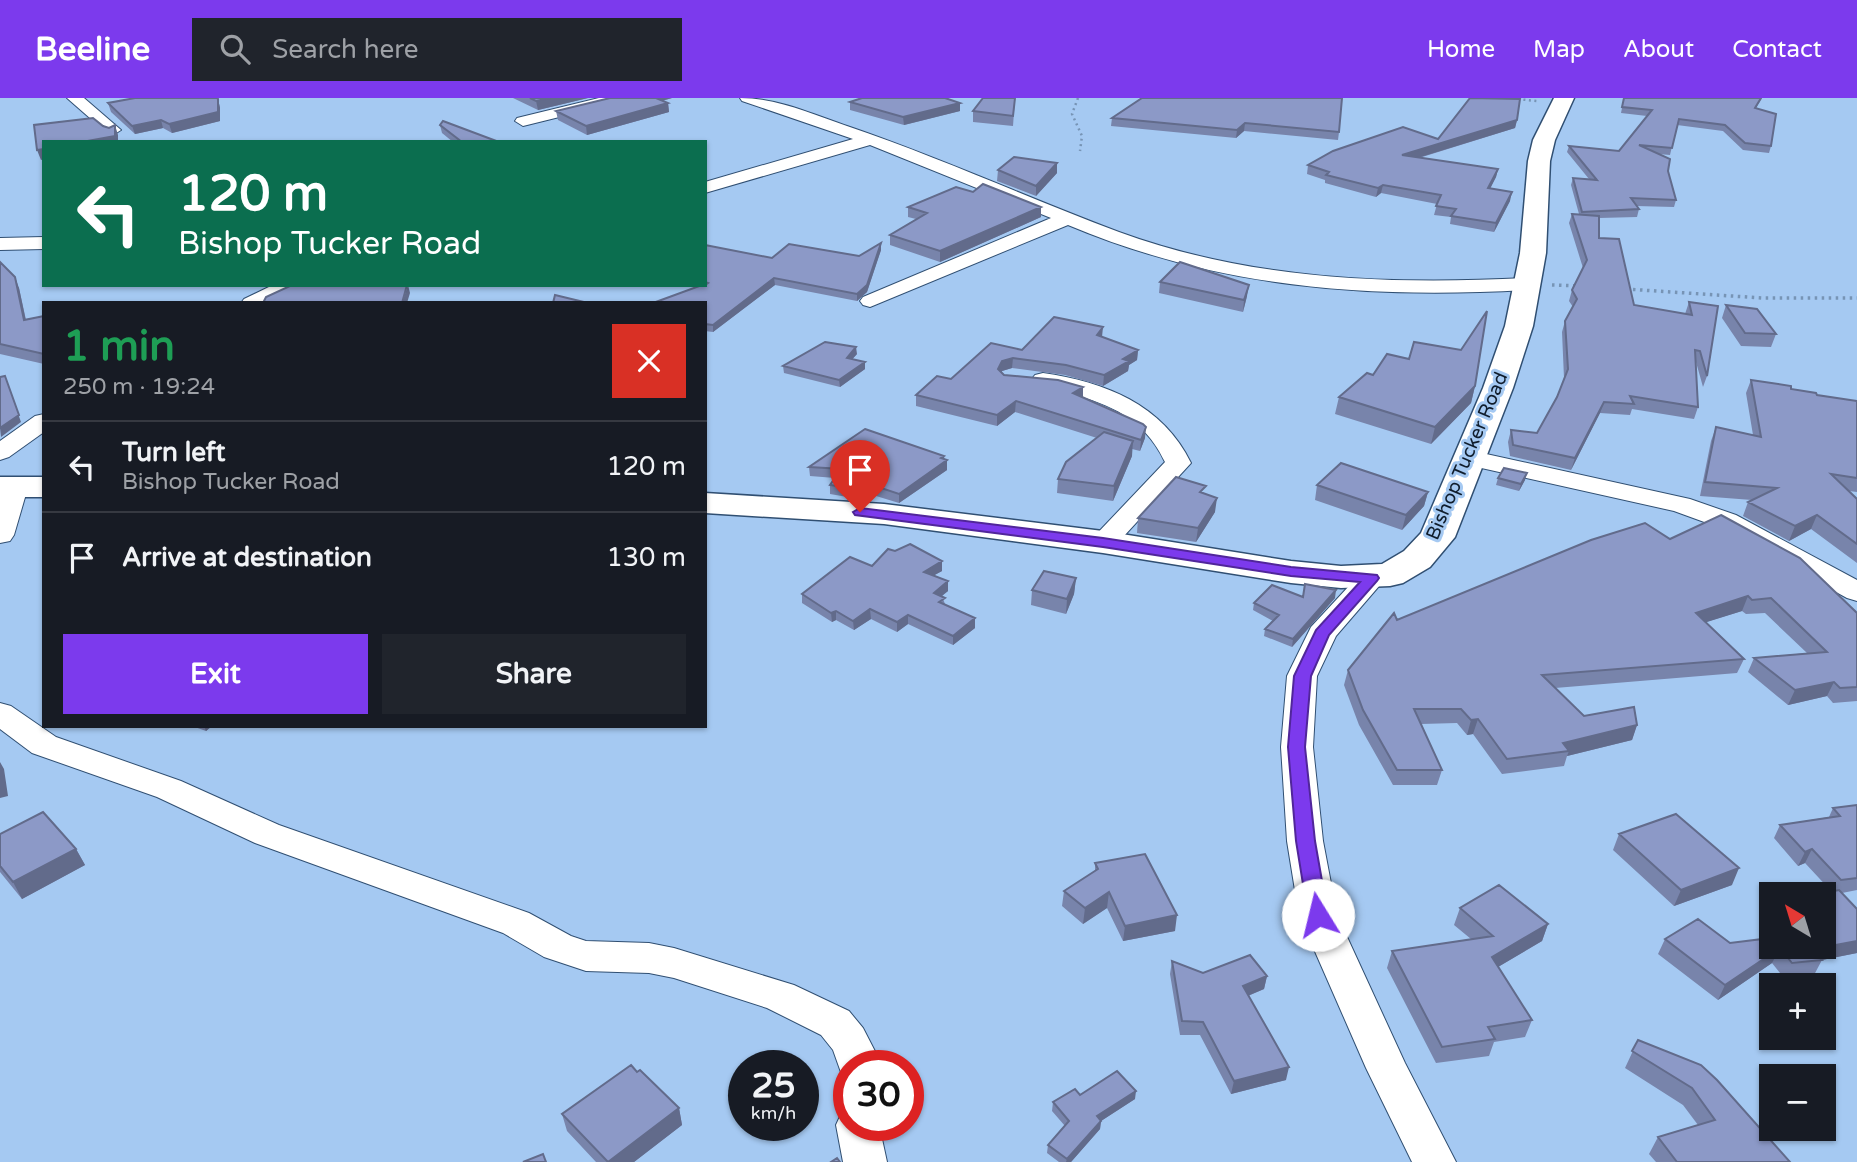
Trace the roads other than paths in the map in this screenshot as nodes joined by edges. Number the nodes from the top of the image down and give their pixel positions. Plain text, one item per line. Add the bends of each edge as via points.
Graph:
1 (75, 98) edge
2 (618, 98) edge
3 (748, 98) edge
4 (1564, 98) edge
5 (523, 121) dead end
6 (113, 130) edge
7 (871, 139) junction
8 (707, 187) edge
9 (1069, 218) junction
10 (42, 243) edge
11 (0, 244) edge
12 (1527, 284) junction
13 (286, 287) edge
14 (255, 301) edge
15 (870, 301) dead end
16 (1023, 379) edge
17 (42, 422) edge
18 (0, 452) edge
19 (1468, 458) junction
20 (20, 487) edge
21 (707, 503) edge
22 (0, 535) edge
23 (1103, 542) junction
24 (1372, 578) junction
25 (1857, 592) edge
26 (0, 713) edge
27 (852, 1050) edge
28 (860, 1141) edge
29 (864, 1162) edge
30 (1434, 1162) edge

1 - 6 street
2 - 5 street
3 - 7 street
4 - 12 main road, Bishop Tucker Road via 1539,161
7 - 8 street
7 - 9 street
9 - 12 street via 1193,262 1274,279 1376,289
9 - 15 street
10 - 11 street
12 - 19 main road, Bishop Tucker Road via 1510,353
13 - 14 street
16 - 23 street via 1058,381 1094,392 1156,428 1175,453 1178,463 1161,486
17 - 18 street
19 - 24 main road, Bishop Tucker Road via 1437,537 1404,568
19 - 25 street via 1681,505 1727,521
20 - 22 street
21 - 23 main road, Bishop Tucker Road via 884,514
23 - 24 main road, Bishop Tucker Road via 1291,572
24 - 30 street via 1322,633 1302,676 1297,747 1306,841 1318,915
26 - 27 street via 44,746 169,789 267,834 516,923 558,947 586,956 674,963 779,996 835,1023
28 - 29 street

